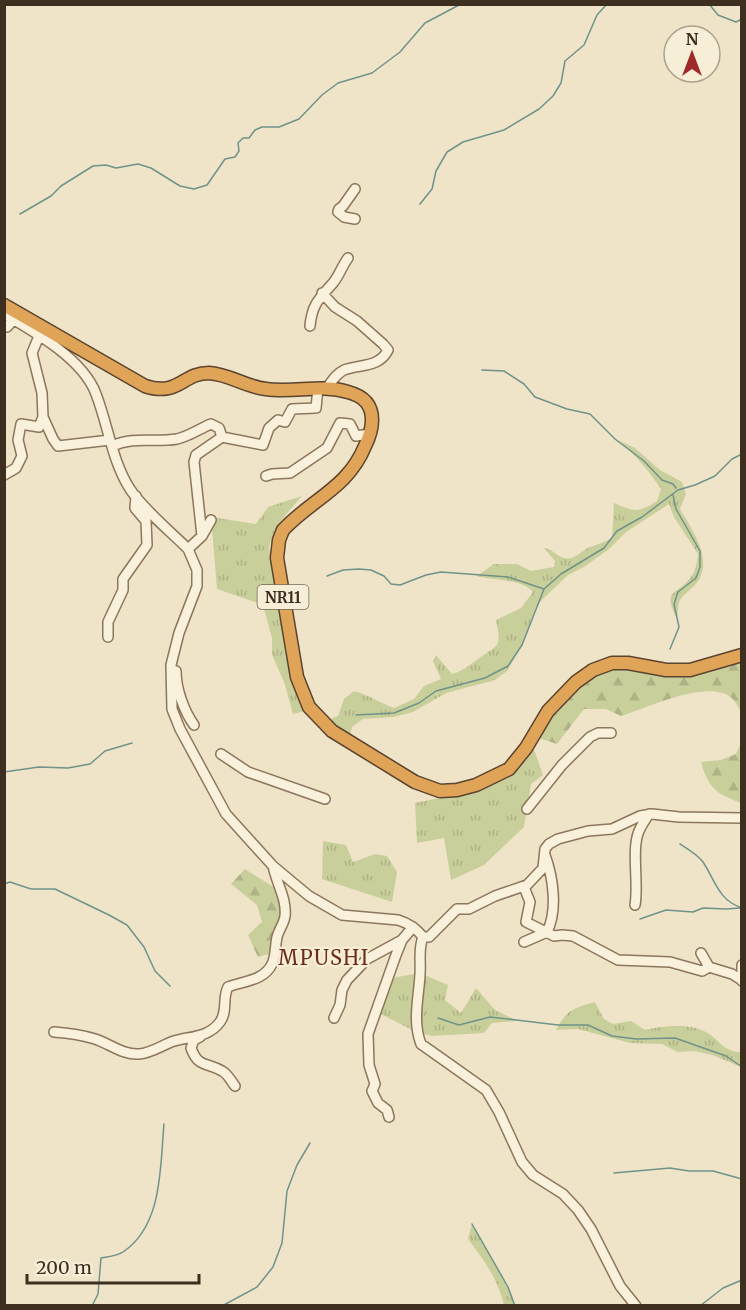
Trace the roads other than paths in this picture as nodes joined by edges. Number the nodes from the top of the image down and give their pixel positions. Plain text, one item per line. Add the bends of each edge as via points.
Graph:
1 (355, 189) dead end
2 (355, 219) dead end
3 (348, 258) dead end
4 (322, 293) junction
5 (4, 305) edge
6 (4, 314) edge
7 (14, 319) junction
8 (310, 326) dead end
9 (4, 327) edge
10 (39, 336) junction
11 (322, 388) junction
12 (43, 417) junction
13 (370, 434) junction
14 (222, 437) junction
15 (111, 443) junction
16 (4, 475) edge
17 (266, 476) dead end
18 (136, 496) junction
19 (211, 520) dead end
20 (202, 536) junction
21 (188, 549) junction
22 (108, 637) dead end
23 (176, 648) junction
24 (741, 655) edge
25 (194, 725) dead end
26 (611, 733) dead end
27 (221, 754) dead end
28 (325, 799) dead end
29 (527, 809) dead end
30 (648, 814) junction
31 (741, 818) edge
32 (545, 853) junction
33 (273, 866) junction
34 (524, 886) junction
35 (635, 905) dead end
36 (413, 927) junction
37 (547, 932) junction
38 (423, 937) junction
39 (402, 939) junction
40 (524, 942) dead end
41 (701, 953) dead end
42 (741, 965) edge
43 (709, 967) junction
44 (741, 980) edge
45 (334, 1018) dead end
46 (54, 1032) dead end
47 (200, 1037) junction
48 (235, 1086) dead end
49 (389, 1117) dead end
50 (636, 1305) edge

1 - 2 street via 338,213
3 - 4 street
4 - 8 street via 313,308
4 - 11 street via 388,350 377,362 343,370
5 - 11 highway, NR11 via 156,389 174,388 209,373 265,389
6 - 7 street
7 - 9 street
7 - 10 street
10 - 12 street via 32,353 42,393
10 - 15 street via 78,366 92,385
11 - 13 highway, NR11 via 350,392 366,400 372,413
11 - 14 street via 316,408 292,409 285,422 278,420 269,428 263,445
12 - 15 street via 58,447
12 - 16 street via 39,427 21,424 18,440 22,456 16,468
13 - 17 street via 356,436 350,424 340,423 327,448 290,472
13 - 24 highway, NR11 via 362,455 346,478 283,530 277,558 297,677 309,707 332,730 396,771 440,791 476,785 509,769 548,711 593,670 612,663 628,663 690,670
14 - 15 street via 219,428 211,424 178,439
14 - 20 street via 196,455 194,462
15 - 18 street
18 - 21 street
18 - 22 street via 135,508 146,522 147,545 123,579 123,590 108,622
19 - 20 street
20 - 21 street
21 - 23 street via 197,570 197,586
23 - 25 street via 176,678
23 - 33 street via 170,678 172,709 180,729 226,814
26 - 29 street via 590,736
27 - 28 street via 248,772
30 - 31 street
30 - 32 street via 612,829 558,839 549,844
30 - 35 street via 636,845
32 - 34 street via 543,868
32 - 37 street via 553,900
33 - 36 street via 309,896 342,915 398,920
33 - 47 street via 286,913 272,964 252,981 228,987 221,1021
34 - 37 street via 530,902 526,922
34 - 38 street via 468,909 457,909 429,937
36 - 38 street
36 - 39 street
37 - 40 street
37 - 43 street via 573,936 618,960 670,962 702,971
38 - 50 street via 416,1007 416,1032 421,1044 486,1090 522,1162 578,1210 620,1286
39 - 45 street via 366,959 347,980
39 - 49 street via 368,1034 369,1065 375,1084 372,1090
41 - 43 street
42 - 44 street
43 - 44 street
46 - 47 street via 93,1039 135,1054
47 - 48 street via 191,1048 198,1061 224,1071

